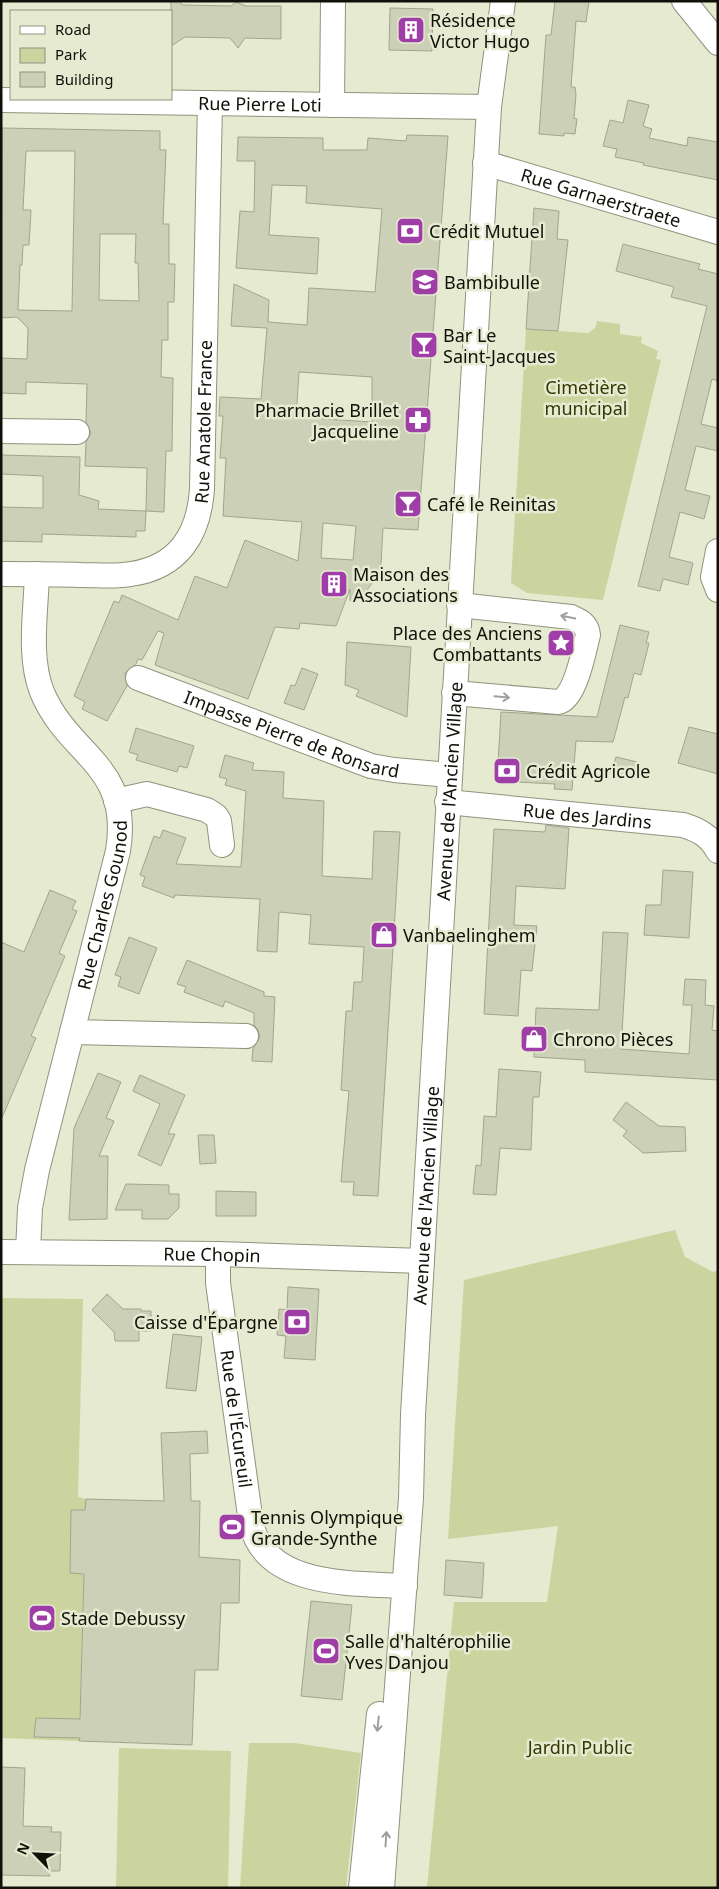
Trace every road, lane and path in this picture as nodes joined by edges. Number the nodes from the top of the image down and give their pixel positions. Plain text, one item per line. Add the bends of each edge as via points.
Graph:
1 (333, 1) edge
2 (503, 1) edge
3 (684, 1) edge
4 (718, 43) edge
5 (1, 100) edge
6 (210, 103) junction
7 (332, 105) junction
8 (489, 107) junction
9 (485, 163) junction
10 (718, 232) edge
11 (1, 431) edge
12 (77, 432) dead end
13 (718, 551) edge
14 (1, 574) edge
15 (37, 574) junction
16 (718, 590) edge
17 (459, 605) junction
18 (138, 678) dead end
19 (454, 693) junction
20 (449, 775) junction
21 (116, 801) junction
22 (447, 802) junction
23 (222, 845) dead end
24 (718, 851) edge
25 (72, 1032) junction
26 (246, 1036) dead end
27 (1, 1252) edge
28 (28, 1252) junction
29 (218, 1254) junction
30 (422, 1261) junction
31 (398, 1586) junction
32 (361, 1888) edge
33 (382, 1888) edge

1 - 7 street
2 - 8 street, Avenue de l'Ancien Village
3 - 4 street
5 - 6 street, Rue Pierre Loti
6 - 7 street, Rue Pierre Loti
6 - 15 street, Rue Anatole France via 202,489 194,529 176,554 140,572 120,575
7 - 8 street, Rue Pierre Loti
8 - 9 street, Avenue de l'Ancien Village
9 - 10 street, Rue Garnaerstraete
9 - 17 street, Avenue de l'Ancien Village
11 - 12 street
13 - 16 street via 713,577
14 - 15 street, Rue Anatole France
15 - 21 street, Rue Charles Gounod via 35,648 41,690 62,725 102,770
17 - 19 street, Avenue de l'Ancien Village
19 -> 17 street via 565,700 572,692 588,635 582,622 571,617
18 - 20 street, Impasse Pierre de Ronsard via 366,764
19 - 20 street, Avenue de l'Ancien Village
20 - 22 street, Avenue de l'Ancien Village
21 - 23 street via 147,794 207,810 219,821
21 - 25 street, Rue Charles Gounod via 120,820 118,851
22 - 24 street, Rue des Jardins via 683,825 707,836
22 - 30 street, Avenue de l'Ancien Village
25 - 26 street
25 - 28 street, Rue Charles Gounod via 34,1182
27 - 28 street, Rue Chopin
28 - 29 street, Rue Chopin
29 - 30 street, Rue Chopin
29 - 31 street, Rue de l'Écureuil via 219,1293 251,1523 256,1538 271,1557 306,1577
30 - 31 street, Avenue de l'Ancien Village via 412,1480
31 -> 32 street, Avenue de l'Ancien Village
33 -> 31 street, Avenue de l'Ancien Village

